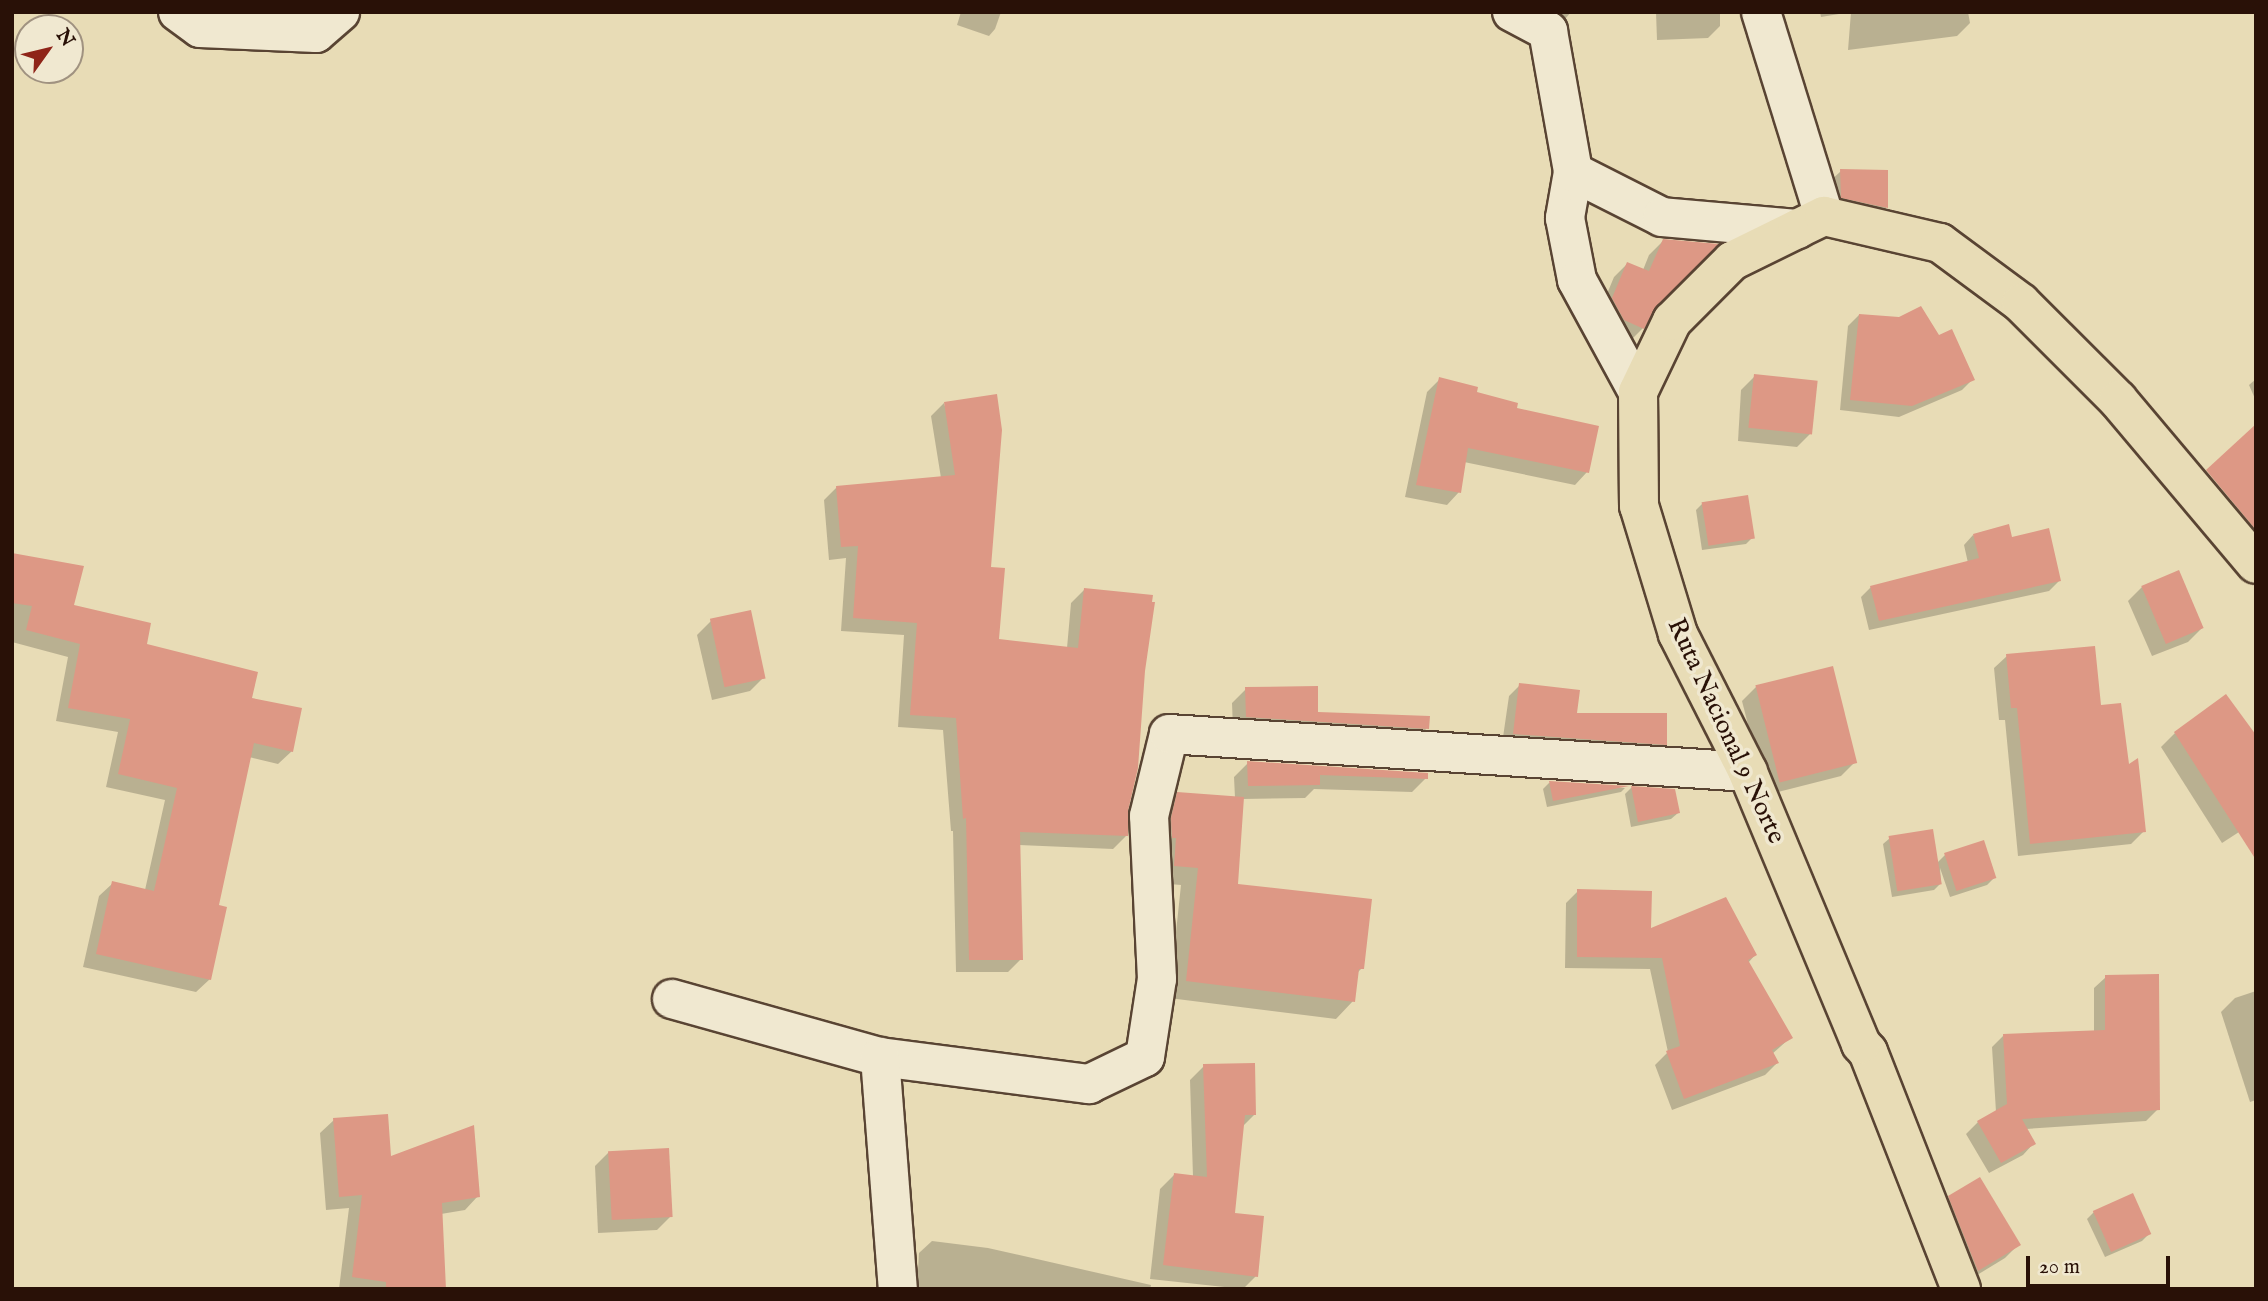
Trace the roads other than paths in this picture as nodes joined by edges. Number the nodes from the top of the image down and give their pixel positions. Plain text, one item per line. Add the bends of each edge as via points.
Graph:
1 (178, 12) edge
2 (340, 12) edge
3 (1512, 12) edge
4 (1761, 12) edge
5 (1573, 172) junction
6 (1811, 223) junction
7 (1638, 392) junction
8 (2256, 564) edge
9 (1748, 772) junction
10 (672, 999) dead end
11 (880, 1057) junction
12 (898, 1289) edge
13 (1961, 1289) edge

1 - 2 street via 200,28 316,33
3 - 5 street via 1548,31
4 - 6 street
5 - 6 street via 1662,217
5 - 7 street via 1565,218 1577,280
6 - 7 main road, Ruta Nacional 9 Norte via 1732,261 1672,321
6 - 8 main road via 1940,243 2021,303 2118,401
7 - 9 main road, Ruta Nacional 9 Norte via 1639,506 1678,635
9 - 11 street via 1168,734 1150,816 1157,979 1145,1057 1089,1084
9 - 13 main road, Ruta Nacional 9 Norte via 1868,1052
10 - 11 street
11 - 12 street

